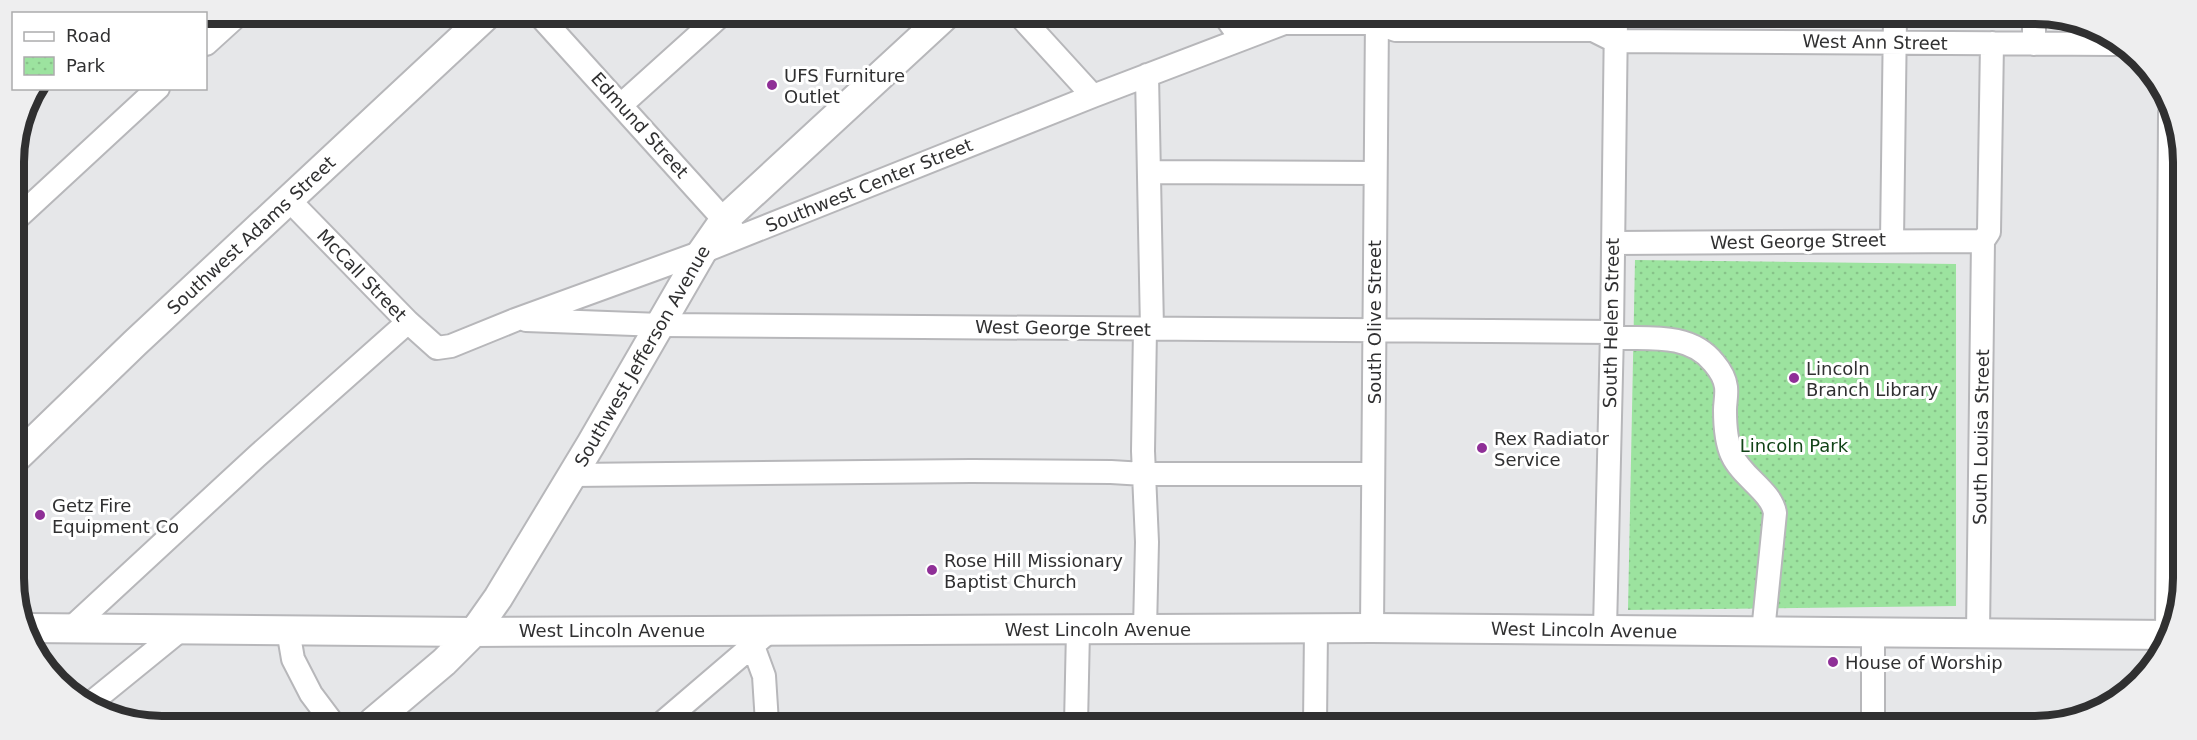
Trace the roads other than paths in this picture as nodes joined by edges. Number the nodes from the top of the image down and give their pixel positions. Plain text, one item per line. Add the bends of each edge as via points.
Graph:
1 (228, 24) edge
2 (477, 24) edge
3 (547, 24) edge
4 (711, 24) edge
5 (937, 24) edge
6 (1027, 24) edge
7 (1231, 24) edge
8 (1280, 24) edge
9 (1377, 24) edge
10 (1385, 24) edge
11 (1616, 24) edge
12 (1895, 24) edge
13 (2034, 24) edge
14 (1241, 39) junction
15 (1615, 41) junction
16 (1895, 41) junction
17 (207, 43) edge
18 (1992, 43) junction
19 (2034, 44) junction
20 (2106, 44) edge
21 (1147, 75) junction
22 (156, 90) edge
23 (1092, 96) junction
24 (621, 105) junction
25 (2170, 135) edge
26 (1149, 172) junction
27 (1375, 173) junction
28 (289, 200) junction
29 (24, 212) edge
30 (732, 228) junction
31 (1892, 240) junction
32 (1983, 241) junction
33 (1613, 243) junction
34 (702, 252) junction
35 (515, 320) junction
36 (408, 322) junction
37 (661, 325) junction
38 (1149, 329) junction
39 (1373, 329) junction
40 (1612, 335) junction
41 (24, 450) edge
42 (1144, 474) junction
43 (1373, 474) junction
44 (572, 475) junction
45 (2168, 613) edge
46 (33, 628) edge
47 (70, 628) junction
48 (183, 628) junction
49 (1316, 628) junction
50 (1372, 628) junction
51 (1145, 629) junction
52 (1605, 629) junction
53 (288, 630) junction
54 (1077, 630) junction
55 (474, 632) junction
56 (1763, 632) junction
57 (1873, 633) junction
58 (1978, 633) junction
59 (2161, 635) edge
60 (763, 638) junction
61 (96, 699) edge
62 (328, 716) edge
63 (379, 716) edge
64 (670, 716) edge
65 (767, 716) edge
66 (1077, 716) edge
67 (1315, 716) edge
68 (1873, 716) edge

1 - 17 street
2 - 28 main road, Southwest Adams Street
3 - 24 street, Edmund Street
4 - 24 street
5 - 30 main road, Southwest Jefferson Avenue
6 - 23 street
7 - 14 street
8 - 14 street, Southwest Center Street
9 - 27 street, South Olive Street
10 - 15 street, West Ann Street via 1396,30 1593,30
11 - 15 street, South Helen Street
12 - 16 street
13 - 19 street
14 - 21 street, Southwest Center Street
15 - 16 street, West Ann Street
15 - 33 street, South Helen Street
16 - 18 street, West Ann Street
16 - 31 street
18 - 19 street, West Ann Street
18 - 32 street, South Louisa Street via 1989,232
19 - 20 street, West Ann Street
21 - 23 street, Southwest Center Street
21 - 26 street
22 - 29 street
23 - 30 street, Southwest Center Street
24 - 30 street, Edmund Street
25 - 45 street
26 - 27 street
26 - 38 street
27 - 39 street, South Olive Street
28 - 36 street, McCall Street
28 - 41 main road, Southwest Adams Street
30 - 34 main road, Southwest Jefferson Avenue
31 - 32 street, West George Street
31 - 33 street, West George Street
32 - 58 street, South Louisa Street
33 - 40 street, South Helen Street
34 - 35 street
34 - 37 main road, Southwest Jefferson Avenue
35 - 36 street, McCall Street via 437,348
35 - 37 street, West George Street
36 - 47 street
37 - 38 street, West George Street
37 - 44 main road, Southwest Jefferson Avenue
38 - 39 street, West George Street
38 - 42 street
39 - 40 street, West George Street
39 - 43 street, South Olive Street
40 - 52 street, South Helen Street
40 - 56 street, West George Street via 1676,340 1695,346 1721,372 1726,388 1726,434 1732,454 1743,473 1773,504 1775,513
42 - 43 street
42 - 44 street via 971,471
42 - 51 street
43 - 50 street, South Olive Street
44 - 55 main road, Southwest Jefferson Avenue
46 - 47 main road, West Lincoln Avenue
47 - 48 main road, West Lincoln Avenue
48 - 53 main road, West Lincoln Avenue
48 - 61 street
49 - 50 main road, West Lincoln Avenue
49 - 51 main road, West Lincoln Avenue
49 - 67 street
50 - 52 main road, West Lincoln Avenue
51 - 54 main road, West Lincoln Avenue
52 - 56 main road, West Lincoln Avenue
53 - 55 main road, West Lincoln Avenue
53 - 62 street via 293,659
54 - 60 main road, West Lincoln Avenue
54 - 66 street
55 - 60 main road, West Lincoln Avenue
55 - 63 main road, Southwest Jefferson Avenue
56 - 57 main road, West Lincoln Avenue
57 - 58 main road, West Lincoln Avenue
57 - 68 street
58 - 59 main road, West Lincoln Avenue
60 - 64 street
60 - 65 street

